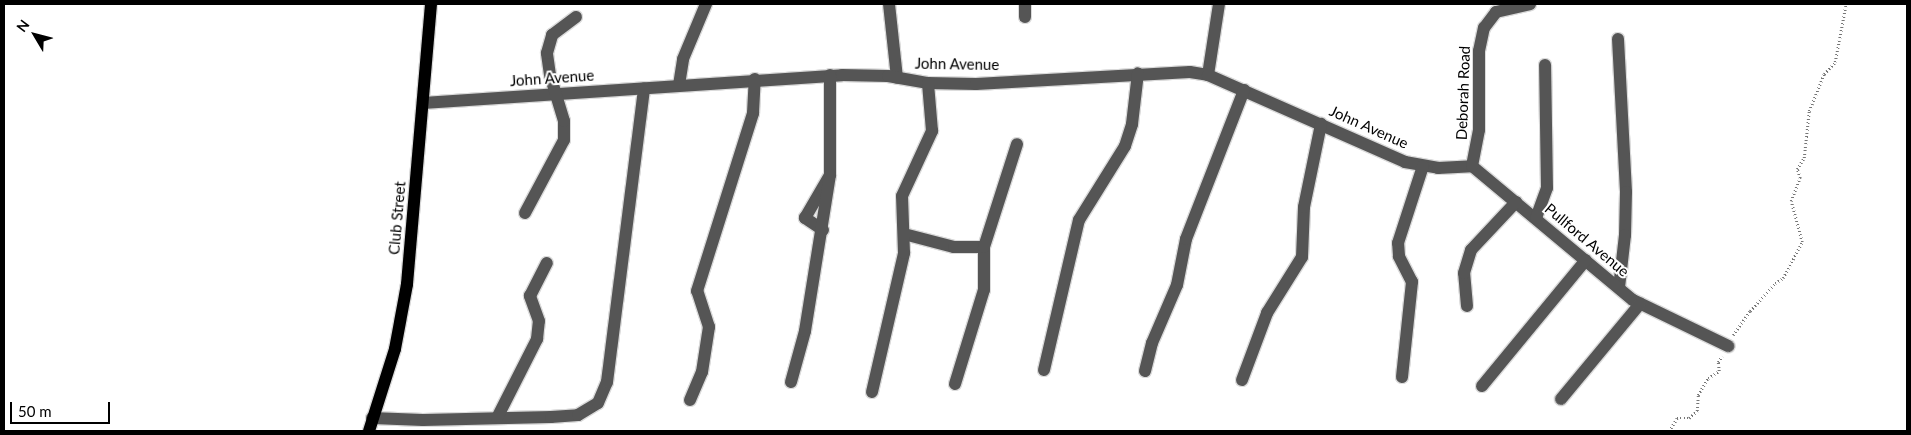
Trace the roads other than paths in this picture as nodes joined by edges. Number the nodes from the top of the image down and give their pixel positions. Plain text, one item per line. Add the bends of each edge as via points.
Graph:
1 (431, 4) edge
2 (706, 4) edge
3 (889, 4) edge
4 (1025, 4) edge
5 (1219, 4) edge
6 (1530, 4) edge
7 (576, 17) dead end
8 (1025, 18) dead end
9 (1618, 39) dead end
10 (1545, 65) dead end
11 (1138, 73) junction
12 (830, 75) junction
13 (1208, 75) junction
14 (897, 78) junction
15 (756, 79) junction
16 (928, 83) junction
17 (679, 85) junction
18 (644, 88) junction
19 (1244, 90) junction
20 (558, 94) junction
21 (423, 103) junction
22 (1321, 124) junction
23 (1017, 144) dead end
24 (1423, 166) junction
25 (1472, 166) junction
26 (830, 174) junction
27 (1516, 202) junction
28 (525, 213) dead end
29 (1536, 218) junction
30 (823, 230) junction
31 (904, 234) junction
32 (984, 247) junction
33 (1586, 260) junction
34 (547, 263) dead end
35 (1619, 288) junction
36 (1640, 304) junction
37 (1467, 306) dead end
38 (1728, 346) road end
39 (1044, 370) dead end
40 (1145, 371) dead end
41 (1402, 377) dead end
42 (1242, 380) dead end
43 (792, 382) dead end
44 (956, 384) dead end
45 (1482, 386) dead end
46 (872, 392) dead end
47 (1561, 399) dead end
48 (690, 400) dead end
49 (372, 418) junction
50 (497, 418) junction
51 (369, 431) edge

1 - 21 main road, Club Street
2 - 17 street via 683,59
3 - 14 street
4 - 8 street
5 - 13 street
6 - 25 street, Deborah Road via 1502,9 1487,21 1480,40 1479,130
7 - 20 street via 558,28 548,43 548,63
9 - 35 street via 1626,192
10 - 29 street via 1547,188
11 - 13 street, John Avenue
11 - 16 street, John Avenue via 976,84
11 - 39 street via 1132,124 1125,146 1079,220
12 - 14 street, John Avenue
12 - 15 street, John Avenue
12 - 26 street
13 - 19 street, John Avenue
14 - 16 street, John Avenue
15 - 17 street, John Avenue
15 - 48 street via 753,113 697,291 709,327 702,372
16 - 31 street via 932,131 904,191 901,209
17 - 18 street, John Avenue
18 - 20 street, John Avenue
18 - 50 street via 608,373 602,398 593,409 578,415
19 - 22 street, John Avenue
19 - 40 street via 1186,239 1178,285 1152,342
20 - 21 street, John Avenue
20 - 28 street via 564,121 562,150
21 - 49 main road, Club Street via 402,316
22 - 24 street, John Avenue via 1393,158
22 - 42 street via 1304,207 1302,258 1267,313
23 - 32 street
24 - 25 street, John Avenue
24 - 41 street via 1398,243 1399,256 1412,282
25 - 27 street, Pullford Avenue
26 - 30 street
26 - 30 street via 805,216 806,221
27 - 29 street, Pullford Avenue
27 - 37 street via 1471,250 1464,273
29 - 33 street, Pullford Avenue
30 - 43 street via 805,331
31 - 32 street via 954,247
31 - 46 street via 904,253
32 - 44 street via 984,290
33 - 35 street, Pullford Avenue
33 - 45 street
34 - 50 street via 530,296 539,321 537,339
35 - 36 street, Pullford Avenue
36 - 38 street, Pullford Avenue
36 - 47 street
49 - 50 street
49 - 51 main road, Club Street

